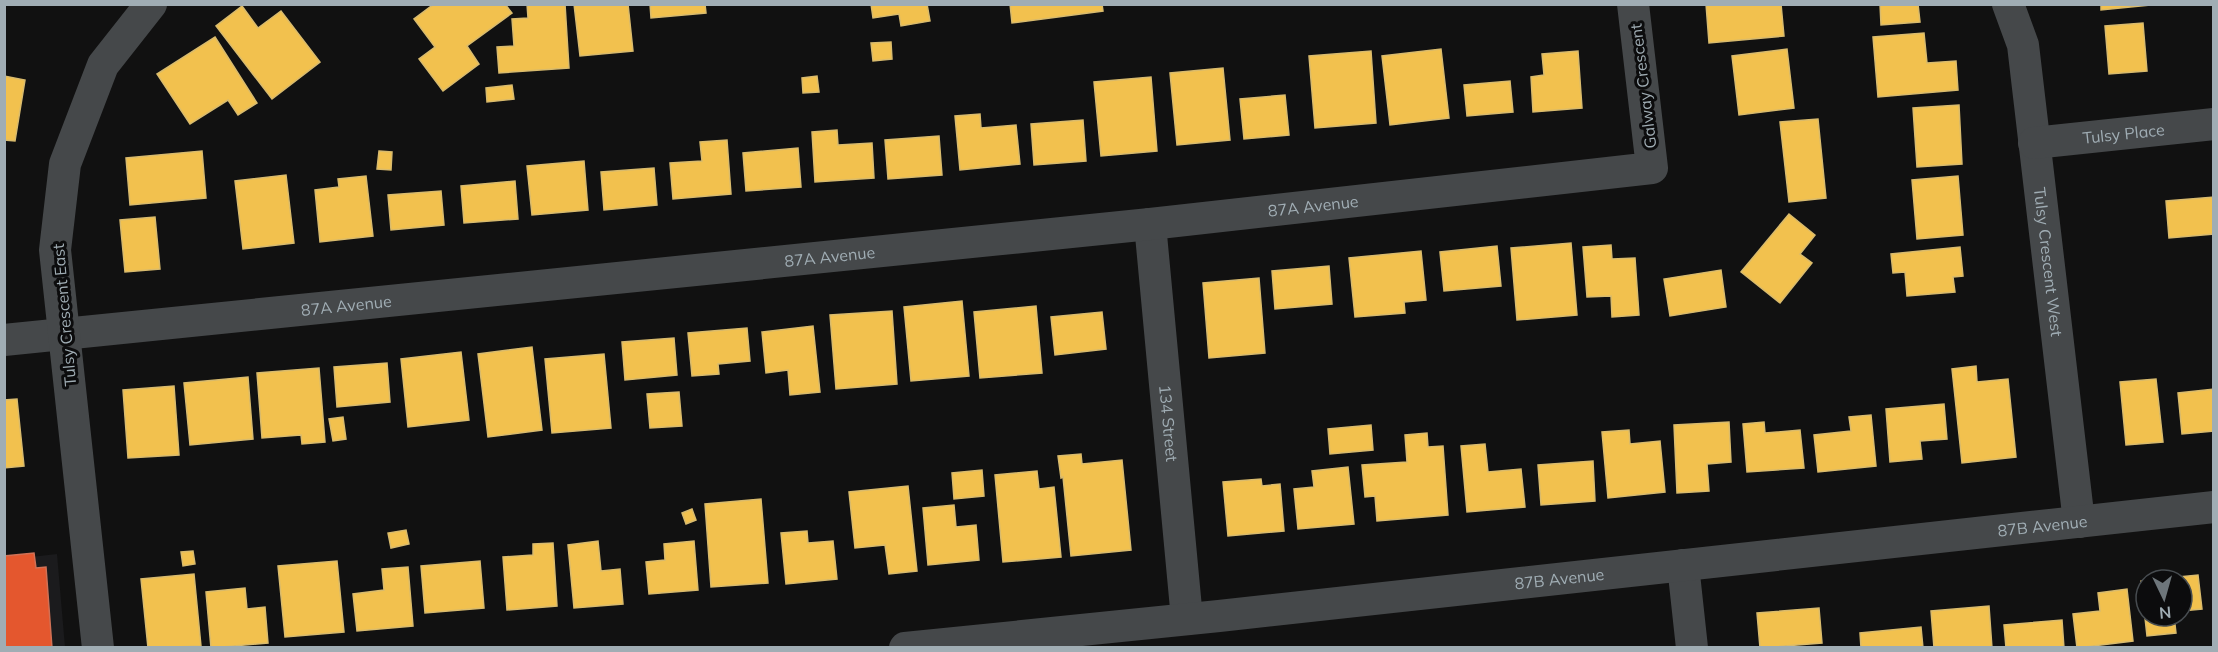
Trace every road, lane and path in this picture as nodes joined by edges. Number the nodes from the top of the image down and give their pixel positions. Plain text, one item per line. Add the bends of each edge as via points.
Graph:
1 (151, 4) edge
2 (1633, 4) edge
3 (2008, 4) edge
4 (2214, 124) edge
5 (2034, 143) junction
6 (1652, 168) joint
7 (1150, 225) junction
8 (64, 335) junction
9 (4, 340) edge
10 (2214, 507) edge
11 (2079, 522) junction
12 (1683, 565) junction
13 (1187, 619) junction
14 (98, 648) edge
15 (905, 648) edge
16 (1692, 648) edge

1 - 8 street, Tulsy Crescent East via 103,65 65,164 55,250
2 - 6 street, Galway Crescent
3 - 5 street, Tulsy Crescent West via 2023,45
4 - 5 street, Tulsy Place
5 - 11 street, Tulsy Crescent West
6 - 7 street, 87A Avenue
7 - 8 street, 87A Avenue
7 - 13 street, 134 Street
8 - 9 street, 87A Avenue
8 - 14 street, Tulsy Crescent East
10 - 11 street, 87B Avenue
11 - 12 street, 87B Avenue
12 - 13 street, 87B Avenue
12 - 16 street
13 - 15 street, 87B Avenue

